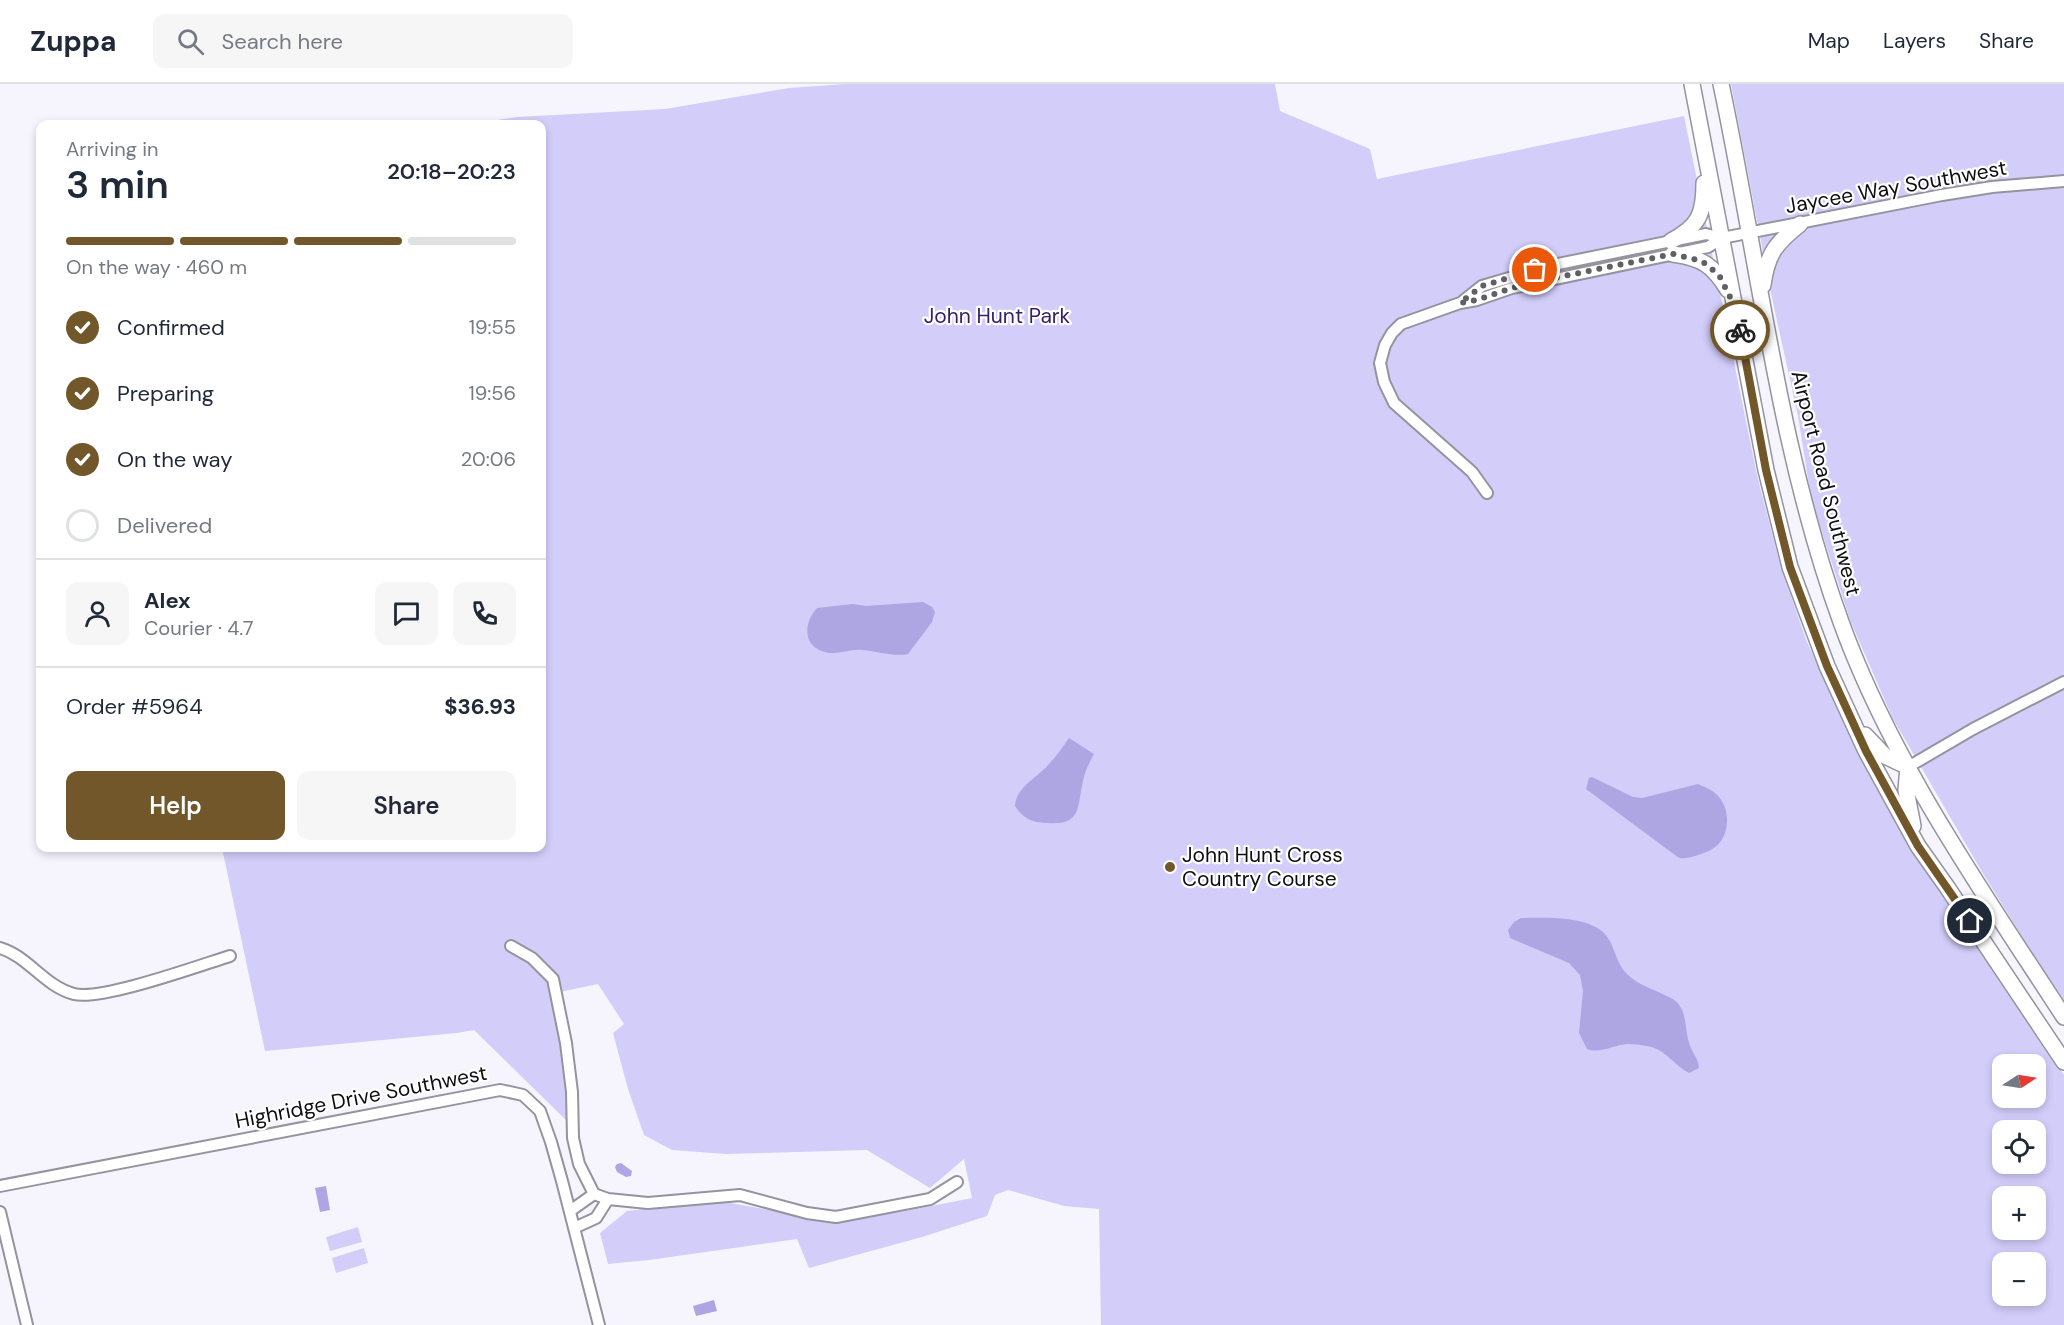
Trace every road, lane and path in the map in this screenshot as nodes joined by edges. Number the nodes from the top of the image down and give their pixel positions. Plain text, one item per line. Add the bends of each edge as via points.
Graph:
1 (1692, 84) edge
2 (1721, 84) edge
3 (1705, 159) junction
4 (2064, 181) edge
5 (1800, 224) junction
6 (1735, 236) junction
7 (1672, 247) junction
8 (1762, 303) junction
9 (1736, 309) junction
10 (1487, 493) dead end
11 (2064, 682) edge
12 (1852, 720) junction
13 (1908, 767) junction
14 (1918, 846) junction
15 (511, 946) dead end
16 (0, 948) edge
17 (230, 956) dead end
18 (2064, 1017) edge
19 (2064, 1062) edge
20 (957, 1182) dead end
21 (0, 1186) edge
22 (594, 1194) junction
23 (608, 1199) junction
24 (570, 1211) junction
25 (0, 1212) edge
26 (574, 1228) junction
27 (27, 1325) edge
28 (599, 1325) edge

1 - 3 street, Airport Road Southwest
2 - 6 street, Airport Road Southwest
3 - 6 street, Airport Road Southwest
3 - 7 street via 1701,215
4 - 5 street, Jaycee Way Southwest via 1942,195
5 - 6 street, Jaycee Way Southwest
5 - 8 street via 1775,247 1766,262
6 - 7 street, Jaycee Way Southwest via 1706,234
6 - 8 street, Airport Road Southwest
6 - 9 street, Airport Road Southwest
7 - 9 street via 1719,275
7 - 10 street, Jaycee Way Southwest via 1460,303 1401,324 1392,333 1380,363 1394,403 1472,472
8 - 13 street, Airport Road Southwest via 1792,452 1820,561 1859,669
9 - 12 street, Airport Road Southwest via 1766,470 1790,567
11 - 13 street
12 - 13 street via 1885,756
12 - 14 street, Airport Road Southwest
13 - 14 street via 1906,790
13 - 18 street, Airport Road Southwest via 1954,847
14 - 19 street, Airport Road Southwest
15 - 22 street via 532,958 553,979 566,1043 573,1138 579,1164
16 - 17 street via 21,958 42,979 74,995 105,994
20 - 23 street via 930,1199 836,1217 740,1195 648,1203
21 - 24 street, Highridge Drive Southwest via 500,1090 523,1095 540,1111
22 - 23 street
22 - 24 street
23 - 26 street via 596,1218
24 - 26 street, Highridge Drive Southwest
25 - 27 street
26 - 28 street, Highridge Drive Southwest

